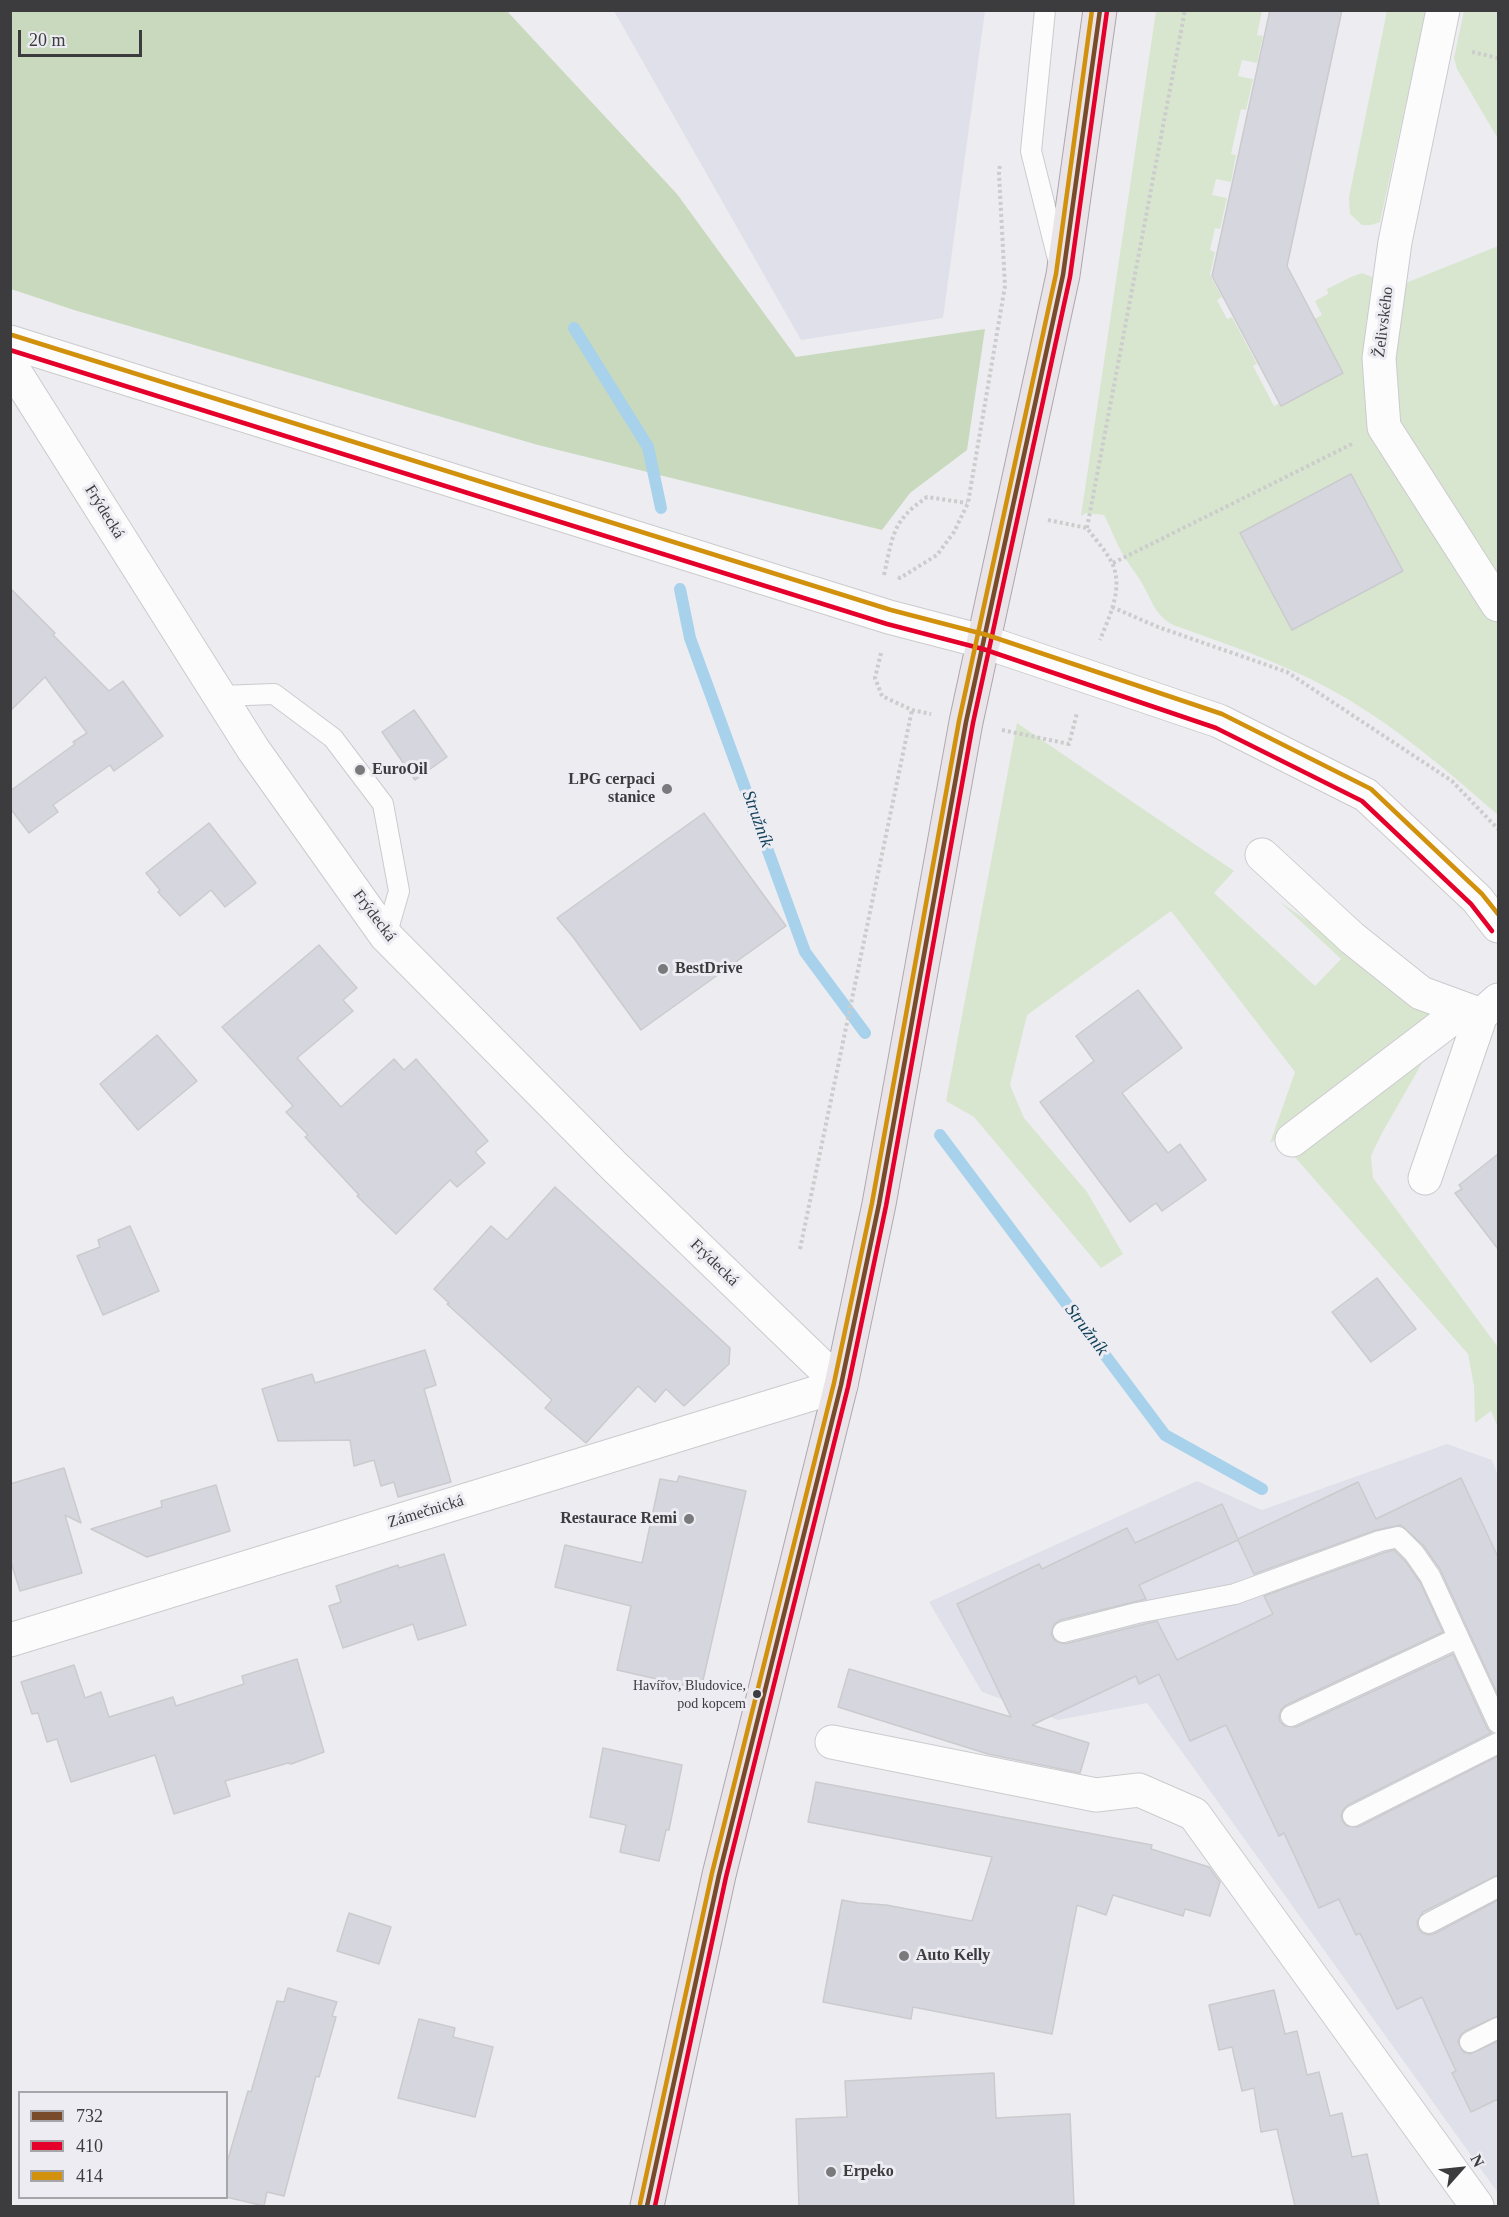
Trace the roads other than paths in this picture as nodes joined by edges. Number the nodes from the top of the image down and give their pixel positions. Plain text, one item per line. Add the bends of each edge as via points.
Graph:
1 (1045, 10) edge
2 (1100, 10) edge
3 (1443, 10) edge
4 (1063, 275) junction
5 (10, 342) edge
6 (10, 364) edge
7 (1498, 605) edge
8 (985, 642) junction
9 (220, 696) junction
10 (1263, 855) dead end
11 (1498, 926) edge
12 (386, 936) junction
13 (1481, 1008) edge
14 (1292, 1140) dead end
15 (1425, 1178) dead end
16 (841, 1385) junction
17 (1063, 1632) dead end
18 (1458, 1638) junction
19 (10, 1640) edge
20 (1291, 1716) dead end
21 (1498, 1723) edge
22 (832, 1742) dead end
23 (1498, 1743) edge
24 (1353, 1816) dead end
25 (1498, 1887) edge
26 (1429, 1923) dead end
27 (1498, 2028) edge
28 (1470, 2042) dead end
29 (647, 2206) edge
30 (1476, 2206) edge

1 - 4 lane via 1031,151
2 - 4 main road
3 - 7 street, Želivského via 1391,265 1378,358 1384,427
4 - 8 main road
5 - 8 street via 889,617
6 - 9 street, Frýdecká
8 - 11 street via 1219,720 1366,795 1477,899
8 - 16 main road via 966,722 879,1204
9 - 12 street, Frýdecká via 253,749
9 - 12 lane via 274,694 333,738 383,804 399,891
10 - 13 street via 1352,938 1421,993
12 - 16 street, Frýdecká via 614,1166
13 - 14 street
13 - 15 street
16 - 19 street, Zámečnická
16 - 29 main road via 719,1875
17 - 18 lane via 1137,1612 1235,1594 1398,1537 1430,1576
18 - 20 lane
18 - 21 lane
22 - 30 street via 1096,1795 1139,1790 1194,1814
23 - 24 lane
25 - 26 lane
27 - 28 lane

